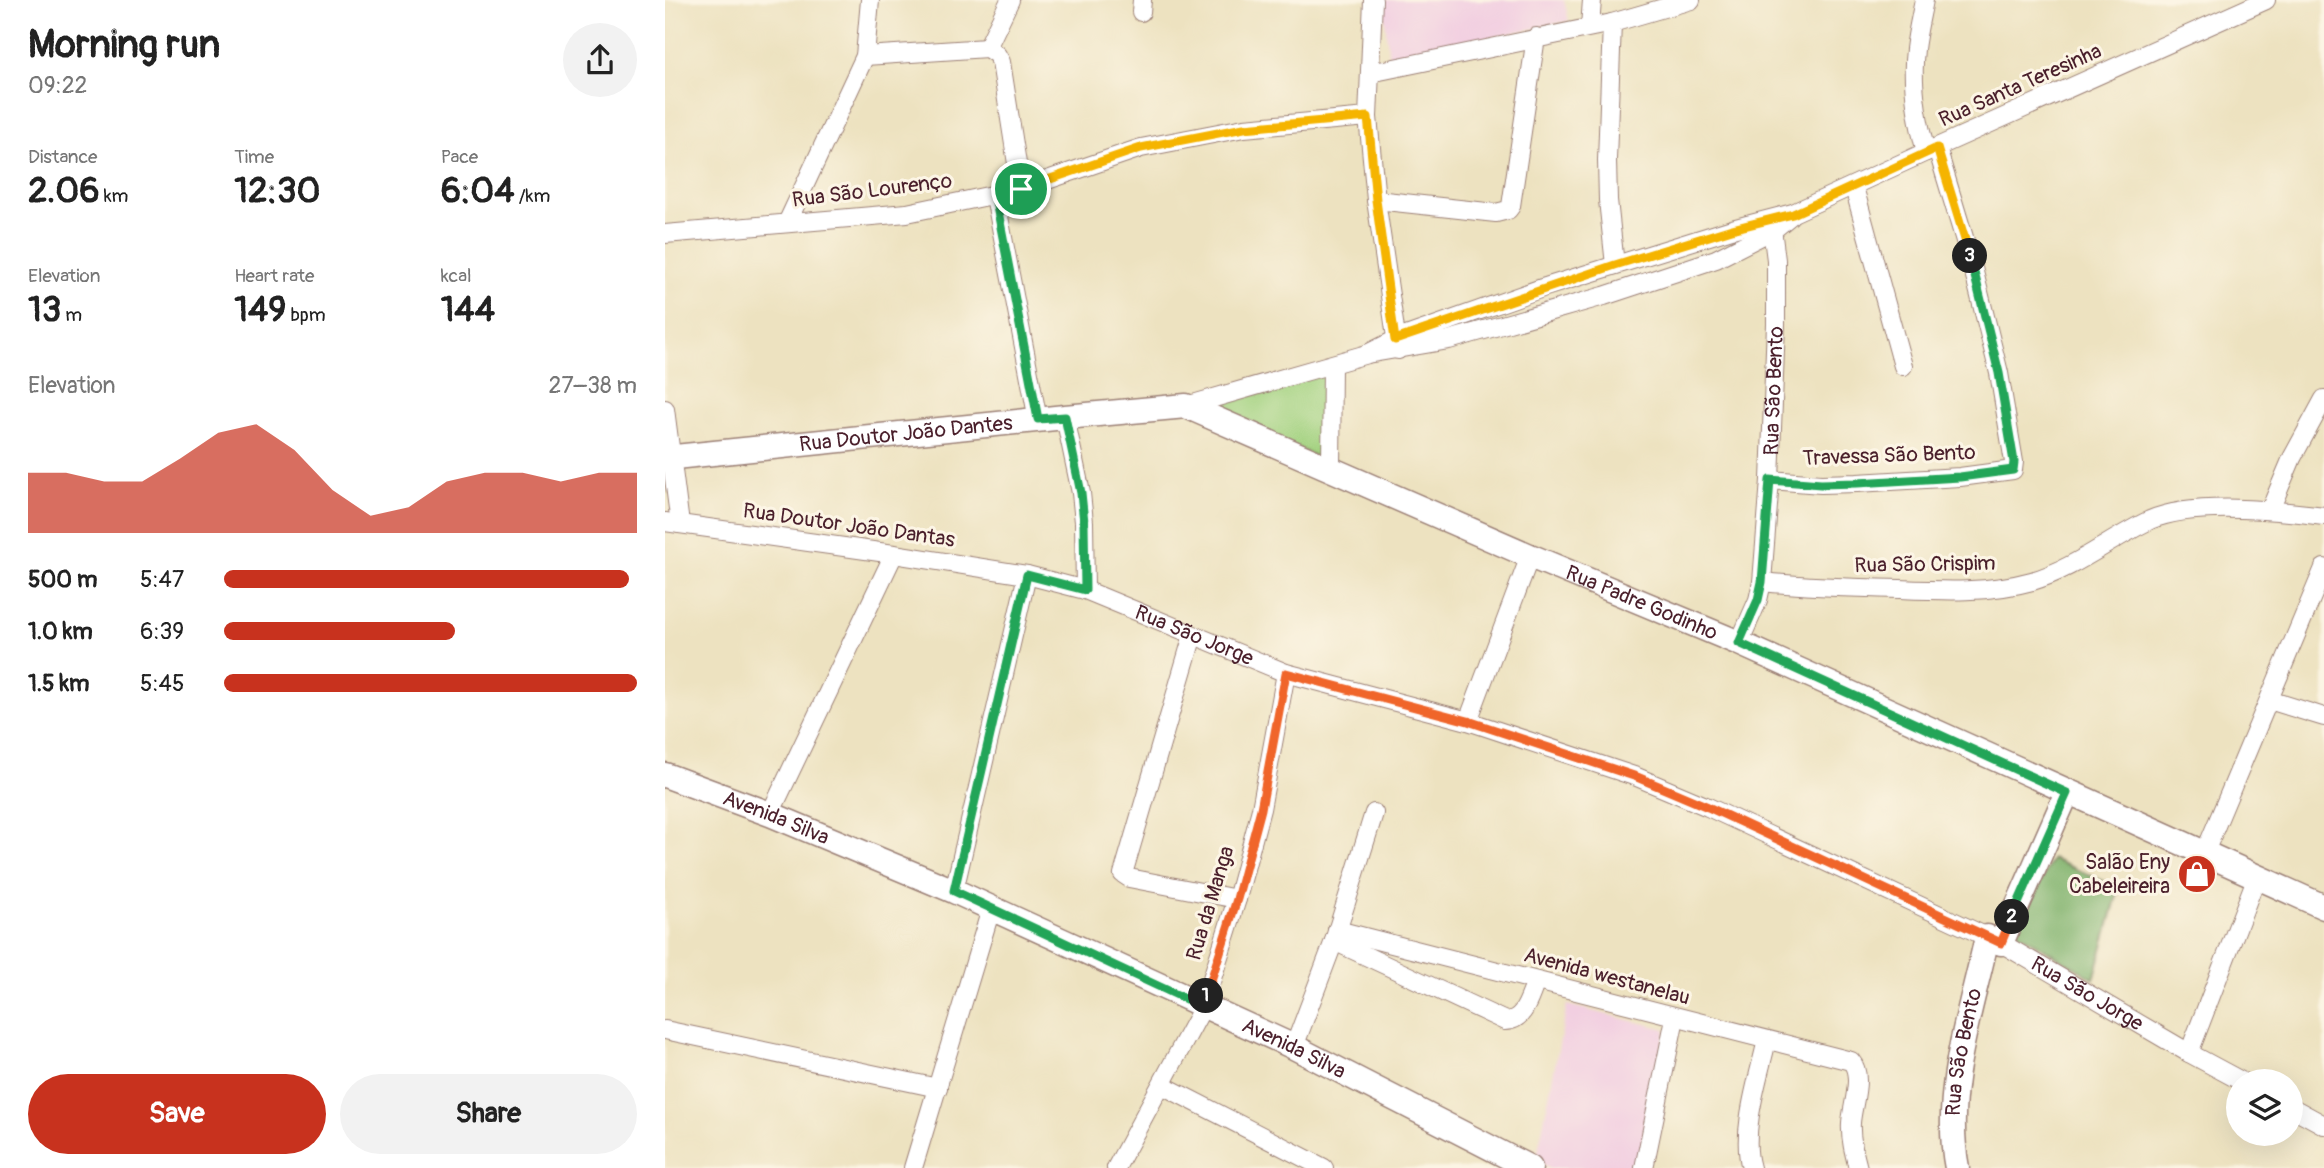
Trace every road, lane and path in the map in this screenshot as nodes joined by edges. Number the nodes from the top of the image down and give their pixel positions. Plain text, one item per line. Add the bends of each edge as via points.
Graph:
1 (870, 0) edge
2 (1010, 0) edge
3 (1373, 0) edge
4 (1592, 0) edge
5 (1691, 0) edge
6 (1924, 0) edge
7 (2266, 0) edge
8 (1612, 23) junction
9 (1590, 27) junction
10 (1536, 37) junction
11 (987, 48) junction
12 (865, 57) junction
13 (1370, 73) junction
14 (1368, 117) junction
15 (1931, 150) junction
16 (1854, 187) junction
17 (1021, 189) junction
18 (995, 196) junction
19 (1376, 200) junction
20 (787, 223) junction
21 (1772, 224) junction
22 (665, 234) edge
23 (1615, 265) junction
24 (1397, 345) junction
25 (1332, 365) junction
26 (1903, 366) dead end
27 (2324, 399) edge
28 (1187, 406) junction
29 (665, 409) edge
30 (1065, 417) junction
31 (1038, 419) junction
32 (668, 458) edge
33 (1331, 468) junction
34 (1770, 480) junction
35 (2270, 509) junction
36 (2324, 516) edge
37 (673, 523) edge
38 (894, 554) junction
39 (1530, 556) junction
40 (2324, 568) edge
41 (1027, 575) junction
42 (1762, 582) junction
43 (1085, 590) junction
44 (1193, 635) junction
45 (1739, 643) junction
46 (1286, 673) junction
47 (2269, 700) junction
48 (2324, 718) edge
49 (1468, 721) junction
50 (665, 775) edge
51 (2067, 793) junction
52 (1374, 813) dead end
53 (770, 814) junction
54 (2205, 852) junction
55 (2257, 876) junction
56 (954, 891) junction
57 (1237, 899) junction
58 (2324, 907) edge
59 (991, 909) junction
60 (1336, 935) junction
61 (1994, 940) junction
62 (1536, 982) junction
63 (1203, 1007) junction
64 (1675, 1018) junction
65 (665, 1030) edge
66 (1767, 1040) junction
67 (1294, 1047) junction
68 (2189, 1053) junction
69 (2226, 1073) edge
70 (1162, 1085) junction
71 (938, 1088) junction
72 (2303, 1114) edge
73 (2324, 1125) edge
74 (1119, 1167) edge
75 (913, 1168) edge
76 (1324, 1168) edge
77 (1530, 1168) edge
78 (1644, 1168) edge
79 (1751, 1168) edge
80 (1858, 1168) edge
81 (1957, 1168) edge

1 - 12 street
2 - 11 street
3 - 13 street
4 - 9 street
5 - 8 street
6 - 15 street via 1915,49 1916,100
7 - 15 street, Rua Santa Teresinha
8 - 9 street
8 - 23 street via 1607,159
9 - 10 street
10 - 13 street
10 - 19 street via 1508,210 1496,213
11 - 12 street
11 - 17 street via 1001,62
12 - 20 street
13 - 14 street
14 - 17 street, Rua São Lourenço via 1244,128 1141,148
14 - 19 street
15 - 16 street, Rua Santa Teresinha
15 - 34 street, Travessa São Bento via 1972,264 1999,373 2013,470 1857,483
16 - 21 street, Rua Santa Teresinha
16 - 26 street
17 - 18 street, Rua São Lourenço
18 - 20 street, Rua São Lourenço via 907,213
18 - 31 street
19 - 24 street
20 - 22 street, Rua São Lourenço
21 - 23 street, Rua Santa Teresinha
21 - 24 street, Rua Santa Teresinha via 1740,249 1704,263 1511,324
21 - 34 street, Rua São Bento via 1776,324
23 - 24 street, Rua Santa Teresinha
24 - 25 street, Rua Santa Teresinha
25 - 28 street, Rua Santa Teresinha
25 - 33 street
27 - 35 street
28 - 30 street, Rua Doutor João Dantes
28 - 33 street, Rua Padre Godinho
29 - 32 street
30 - 31 street, Rua Doutor João Dantes
30 - 43 street via 1081,493
31 - 32 street, Rua Doutor João Dantes
32 - 37 street
33 - 39 street, Rua Padre Godinho
34 - 42 street, Rua São Bento
35 - 36 street, Rua São Crispim
35 - 42 street, Rua São Crispim via 2161,517 2060,570 2006,586 1966,591
37 - 38 street, Rua Doutor João Dantas
38 - 41 street, Rua Doutor João Dantas
38 - 53 street
39 - 45 street, Rua Padre Godinho
39 - 49 street
40 - 47 street
41 - 43 street, Rua São Jorge
41 - 56 street
42 - 45 street, Rua São Bento
43 - 44 street, Rua São Jorge
44 - 46 street, Rua São Jorge
44 - 57 street via 1123,874
45 - 51 street, Rua Padre Godinho
46 - 49 street, Rua São Jorge
46 - 57 street, Rua da Manga via 1261,809
47 - 48 street
47 - 54 street
49 - 61 street, Rua São Jorge via 1637,777
50 - 53 street, Avenida Silva
51 - 54 street, Rua Padre Godinho
51 - 61 street, Rua São Bento
52 - 60 street
53 - 56 street, Avenida Silva
54 - 55 street, Rua Padre Godinho
55 - 58 street, Rua Padre Godinho
55 - 68 street
56 - 59 street, Avenida Silva
57 - 63 street, Rua da Manga
59 - 63 street, Avenida Silva
59 - 71 street
60 - 62 street, Avenida westanelau
60 - 62 street via 1505,1021 1523,1013
60 - 67 street
61 - 68 street, Rua São Jorge
61 - 81 street, Rua São Bento via 1955,1082 1952,1122
62 - 64 street, Avenida westanelau
63 - 67 street, Avenida Silva
63 - 70 street, Rua da Manga
64 - 66 street, Avenida westanelau
64 - 78 street
65 - 71 street
66 - 79 street via 1748,1129
66 - 80 street, Avenida westanelau via 1851,1062 1857,1074 1851,1124
67 - 77 street, Avenida Silva
68 - 69 street, Rua São Jorge
70 - 74 street, Rua da Manga
70 - 76 street
71 - 75 street
72 - 73 street

